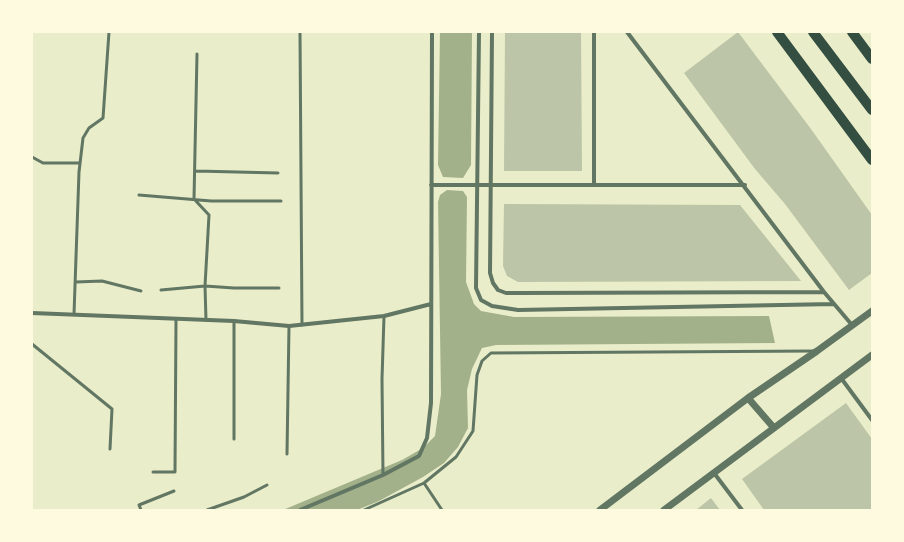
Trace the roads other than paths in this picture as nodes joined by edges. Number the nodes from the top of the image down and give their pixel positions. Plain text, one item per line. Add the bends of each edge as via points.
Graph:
1 (109, 32) edge
2 (300, 32) edge
3 (432, 32) edge
4 (479, 32) edge
5 (492, 32) edge
6 (594, 32) edge
7 (627, 32) edge
8 (777, 32) edge
9 (813, 32) edge
10 (852, 32) edge
11 (197, 54) dead end
12 (872, 59) edge
13 (872, 110) edge
14 (32, 157) edge
15 (872, 160) edge
16 (80, 163) junction
17 (196, 171) junction
18 (278, 173) dead end
19 (431, 185) junction
20 (477, 185) junction
21 (491, 185) junction
22 (594, 185) junction
23 (745, 186) junction
24 (139, 195) dead end
25 (194, 199) junction
26 (281, 201) dead end
27 (76, 282) junction
28 (205, 286) junction
29 (278, 288) dead end
30 (161, 290) dead end
31 (141, 291) dead end
32 (824, 292) junction
33 (431, 304) junction
34 (834, 304) junction
35 (872, 311) edge
36 (32, 313) edge
37 (74, 314) junction
38 (384, 316) junction
39 (176, 320) junction
40 (206, 320) junction
41 (234, 321) junction
42 (302, 325) junction
43 (852, 325) junction
44 (289, 326) junction
45 (32, 344) edge
46 (817, 351) junction
47 (872, 355) edge
48 (840, 378) junction
49 (748, 398) junction
50 (872, 420) edge
51 (774, 428) junction
52 (234, 439) dead end
53 (110, 449) dead end
54 (287, 454) dead end
55 (153, 472) dead end
56 (714, 473) junction
57 (383, 475) junction
58 (424, 483) junction
59 (267, 485) dead end
60 (174, 491) dead end
61 (141, 510) edge
62 (208, 510) edge
63 (300, 510) edge
64 (364, 510) edge
65 (442, 510) edge
66 (600, 510) edge
67 (664, 510) edge
68 (742, 510) edge

1 - 16 lane via 103,118 89,128 83,138
2 - 42 lane
3 - 19 street
4 - 20 street
5 - 21 street
6 - 22 street
7 - 23 street
8 - 15 main road
9 - 13 main road
10 - 12 main road
11 - 17 lane
14 - 16 lane via 42,163
16 - 27 lane
17 - 18 lane
17 - 25 lane
19 - 20 street
19 - 33 street
20 - 21 street
20 - 34 street via 476,288 481,300 492,306 518,310
21 - 22 street
21 - 32 street via 490,273 498,290 506,293
22 - 23 street
23 - 32 street
24 - 25 lane
25 - 26 lane
25 - 28 lane via 208,215
27 - 31 lane via 102,281
27 - 37 lane
28 - 29 lane
28 - 30 lane
28 - 40 lane
32 - 34 street
33 - 38 street
33 - 57 street via 431,404 427,438 419,456
34 - 43 street
35 - 43 street
36 - 37 street
37 - 39 street
38 - 42 street
38 - 57 lane
39 - 40 street
39 - 55 lane via 175,472
40 - 41 street
41 - 44 street
41 - 52 lane
42 - 44 street
43 - 46 street
44 - 54 lane
45 - 53 lane via 112,409
46 - 49 street
46 - 58 lane via 491,353 482,361 478,375 473,431 456,456
47 - 48 street
48 - 50 street
48 - 51 street
49 - 51 street
49 - 66 street
51 - 56 street
56 - 67 street
56 - 68 street
57 - 63 street
58 - 64 lane
58 - 65 lane
59 - 62 lane via 244,498
60 - 61 lane via 138,505

